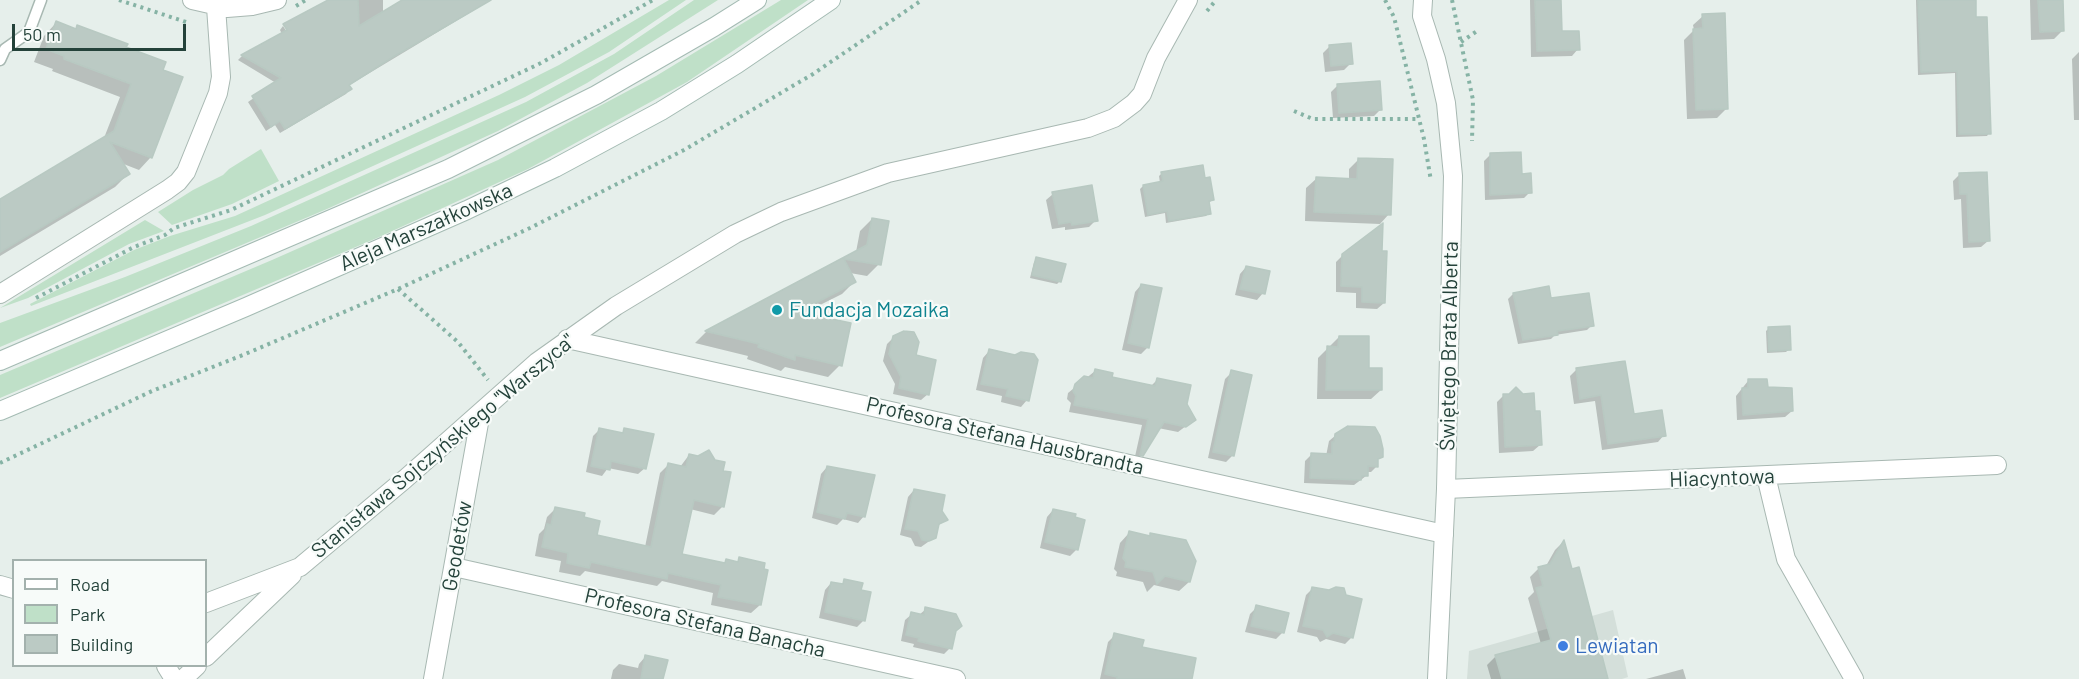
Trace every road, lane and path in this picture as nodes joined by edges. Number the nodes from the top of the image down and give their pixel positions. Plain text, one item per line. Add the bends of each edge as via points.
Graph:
1 (41, 0) edge
2 (192, 0) edge
3 (277, 0) edge
4 (653, 0) edge
5 (757, 0) edge
6 (831, 0) edge
7 (922, 0) edge
8 (1188, 0) edge
9 (1385, 0) edge
10 (1408, 0) edge
11 (216, 7) junction
12 (1423, 8) edge
13 (1477, 31) dead end
14 (1461, 42) dead end
15 (0, 60) edge
16 (1294, 111) dead end
17 (1419, 119) junction
18 (1432, 186) dead end
19 (398, 289) junction
20 (0, 294) edge
21 (27, 303) dead end
22 (567, 339) junction
23 (0, 361) edge
24 (500, 395) junction
25 (0, 411) edge
26 (481, 412) junction
27 (0, 463) edge
28 (1997, 465) dead end
29 (1766, 476) junction
30 (1446, 489) junction
31 (1444, 534) junction
32 (300, 567) junction
33 (454, 567) junction
34 (207, 603) edge
35 (207, 656) edge
36 (196, 667) edge
37 (183, 679) edge
38 (433, 679) edge
39 (956, 679) edge
40 (1437, 679) edge
41 (1854, 679) edge

1 - 15 lane via 29,32 5,49
2 - 11 street
3 - 11 street via 252,6
4 - 21 path via 576,45 489,88 231,210 174,228
5 - 23 street, Aleja Marszałkowska via 596,95 448,169
6 - 25 street, Aleja Marszałkowska via 661,111 555,168 267,298
7 - 19 path via 813,74 684,150 531,228
8 - 22 street, Stanisława Sojczyńskiego "Warszyca" via 1156,58 1142,94 1114,118 1088,128 888,173 781,212 716,245
9 - 17 path via 1394,17
10 - 12 street, Świętego Brata Alberta
11 - 20 street via 221,77 186,172 167,190
12 - 30 street, Świętego Brata Alberta via 1446,104 1453,176
13 - 14 path
16 - 17 path via 1313,119
17 - 18 path
19 - 24 path via 458,342
19 - 27 path via 152,391
22 - 24 street, Stanisława Sojczyńskiego "Warszyca"
22 - 31 street, Profesora Stefana Hausbrandta
24 - 26 street, Stanisława Sojczyńskiego "Warszyca"
26 - 32 street, Stanisława Sojczyńskiego "Warszyca"
26 - 33 street, Geodetów
28 - 29 street, Hiacyntowa
29 - 30 street, Hiacyntowa
29 - 41 street via 1786,559
30 - 31 street, Świętego Brata Alberta
31 - 40 street, Świętego Brata Alberta
32 - 34 street, Stanisława Sojczyńskiego "Warszyca"
32 - 35 street
33 - 38 street, Geodetów
33 - 39 street, Profesora Stefana Banacha
36 - 37 street

